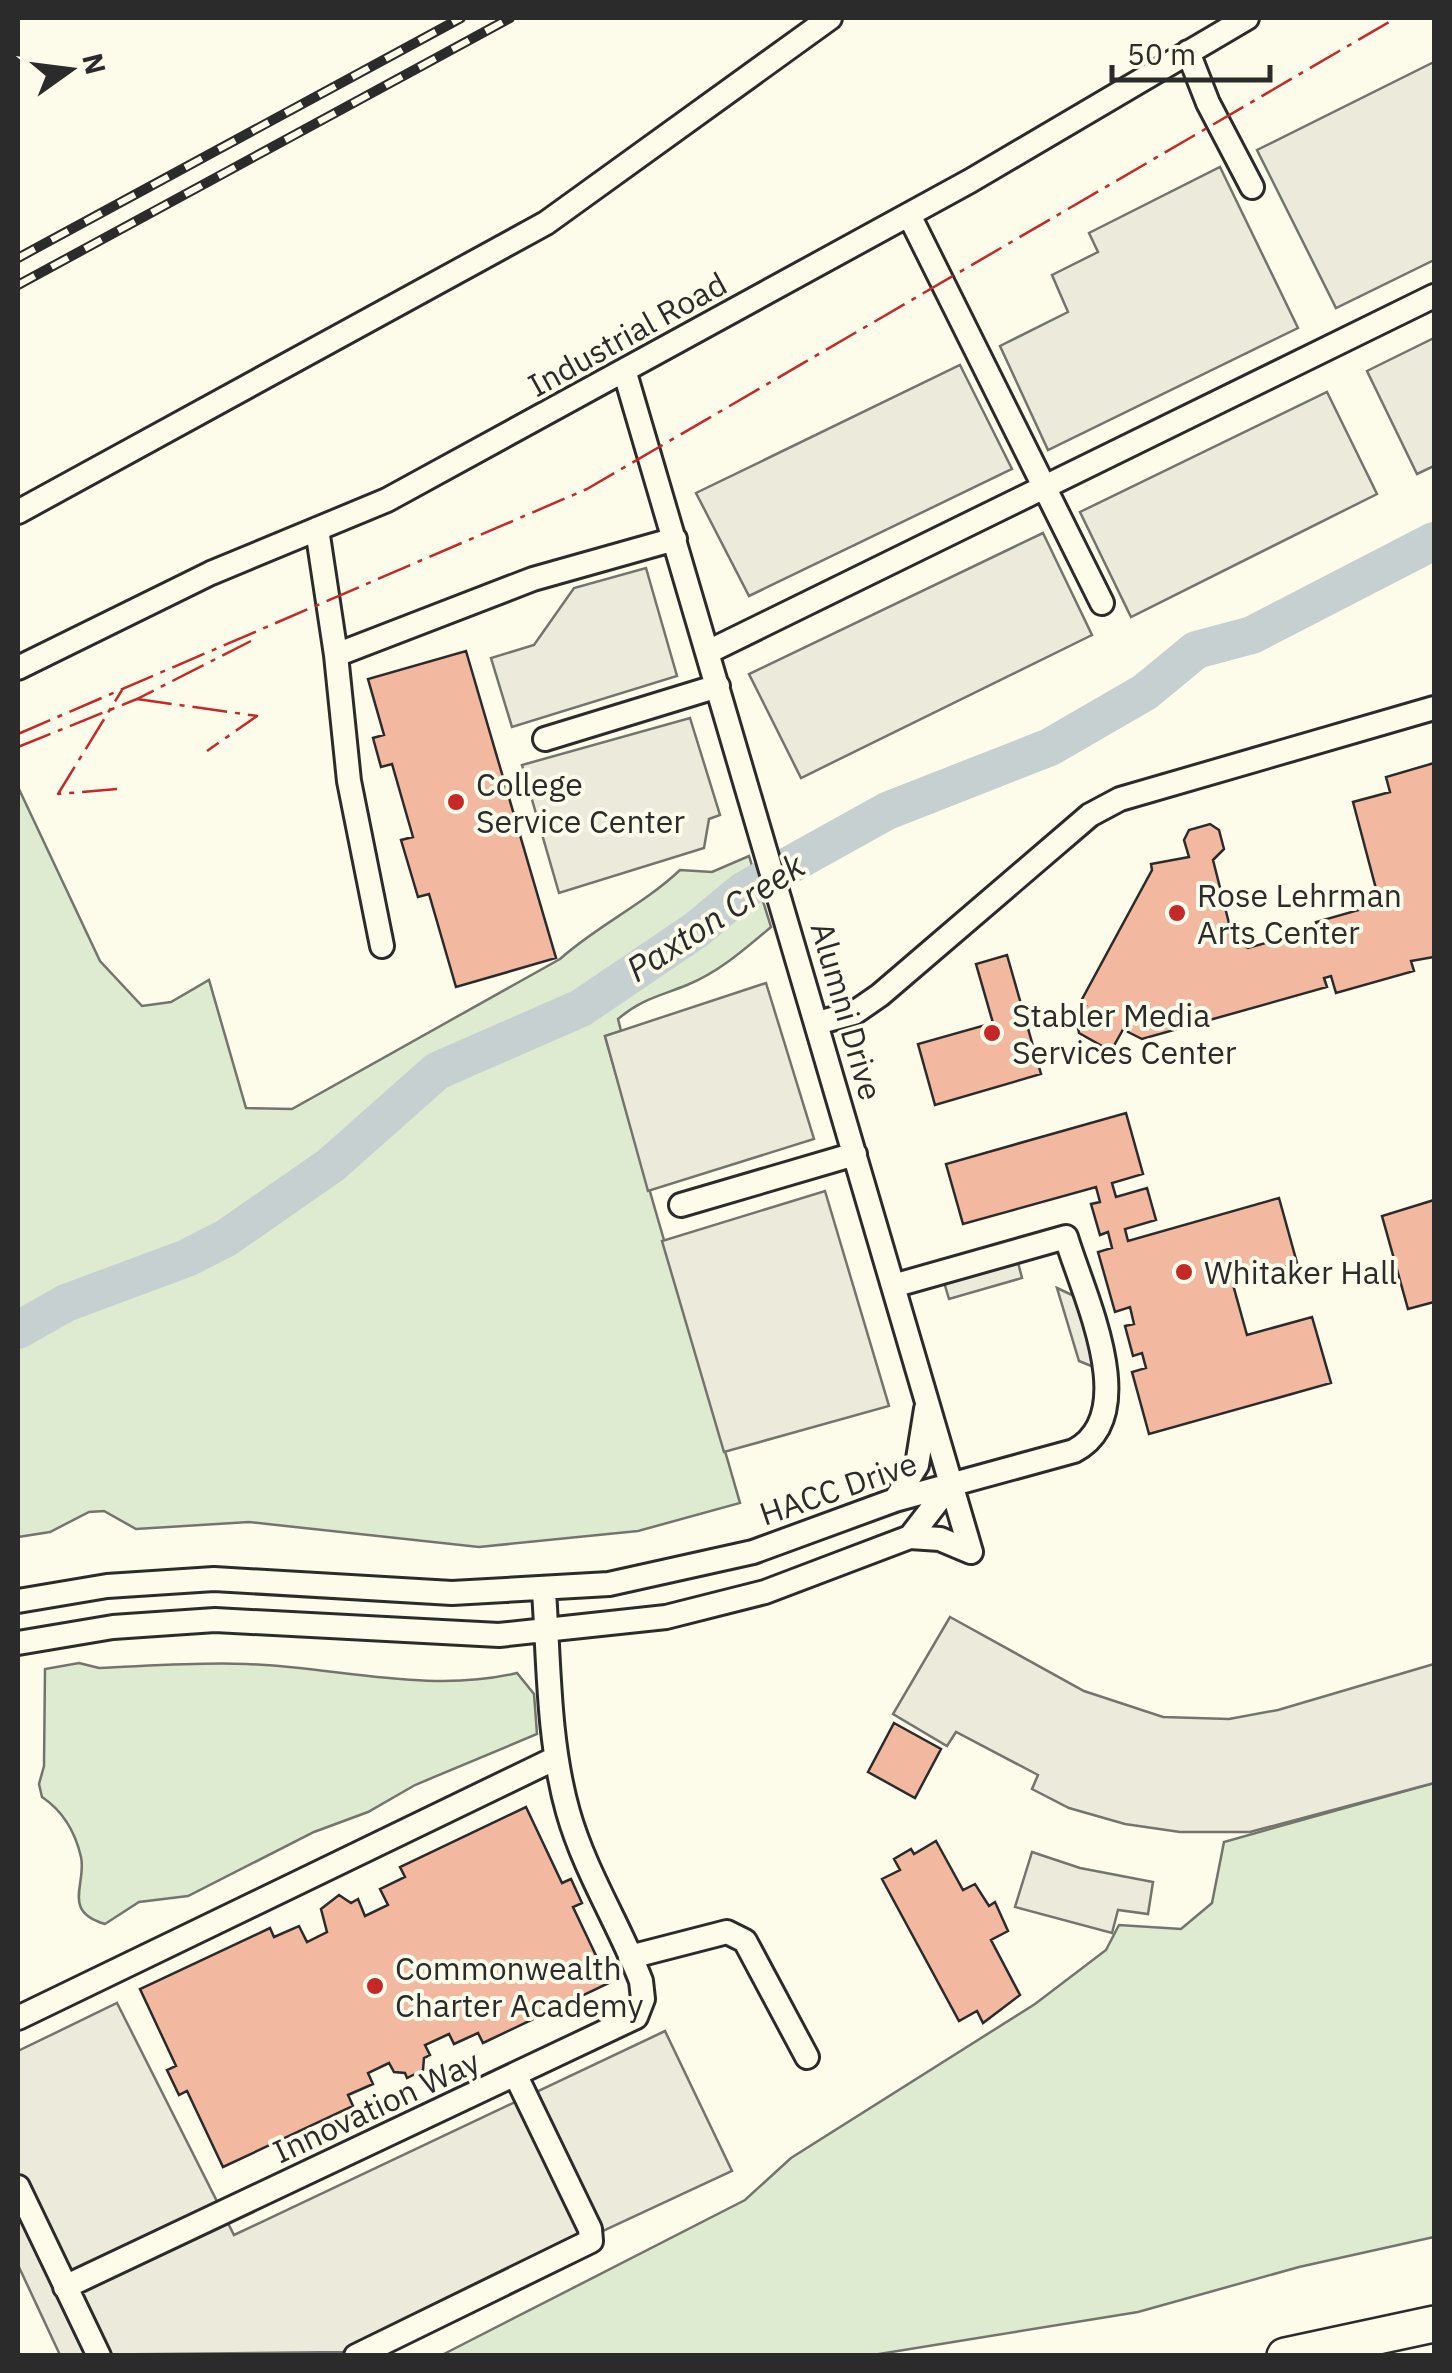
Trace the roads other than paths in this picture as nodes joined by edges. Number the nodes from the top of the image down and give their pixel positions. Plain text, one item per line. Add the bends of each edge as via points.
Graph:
1 (830, 18) edge
2 (1247, 18) edge
3 (1188, 52) junction
4 (1252, 187) dead end
5 (910, 214) junction
6 (1434, 296) edge
7 (625, 373) junction
8 (1048, 489) junction
9 (18, 512) edge
10 (318, 529) junction
11 (675, 539) junction
12 (1102, 602) dead end
13 (708, 652) junction
14 (336, 655) junction
15 (18, 668) edge
16 (718, 686) junction
17 (1434, 708) edge
18 (545, 738) dead end
19 (382, 946) dead end
20 (817, 1023) junction
21 (856, 1154) junction
22 (681, 1205) dead end
23 (892, 1286) junction
24 (927, 1400) junction
25 (950, 1484) junction
26 (895, 1500) junction
27 (910, 1538) junction
28 (544, 1591) junction
29 (18, 1601) edge
30 (547, 1632) junction
31 (18, 1643) edge
32 (556, 1758) junction
33 (630, 1957) junction
34 (18, 2018) edge
35 (807, 2057) dead end
36 (516, 2076) junction
37 (18, 2187) edge
38 (65, 2287) junction
39 (1434, 2324) edge
40 (100, 2356) edge
41 (356, 2356) edge
42 (1284, 2356) edge

1 - 9 street via 546,224
2 - 3 street, Industrial Road
3 - 4 street
3 - 5 street, Industrial Road
5 - 7 street, Industrial Road
5 - 8 street
6 - 8 street
7 - 10 street, Industrial Road via 388,500
7 - 11 street, Alumni Drive
8 - 12 street
8 - 13 street
10 - 14 street
10 - 15 street, Industrial Road
11 - 13 street, Alumni Drive
11 - 14 street via 533,580
13 - 16 street, Alumni Drive
14 - 19 street via 352,800
16 - 18 street
16 - 20 street, Alumni Drive
17 - 20 street via 1120,799 1066,832 880,995 854,1013
20 - 21 street, Alumni Drive
21 - 22 street
21 - 23 street, Alumni Drive
23 - 24 street, Alumni Drive
23 - 25 street via 1066,1237 1106,1372 1108,1411 1097,1436 1074,1452
24 - 25 street, Alumni Drive
24 - 26 street via 917,1464
25 - 26 street, HACC Drive
25 - 27 street, HACC Drive
25 - 27 street, Alumni Drive via 971,1552
26 - 28 street, HACC Drive via 706,1565
27 - 30 street via 716,1606
28 - 29 street, HACC Drive via 438,1593 214,1579
28 - 30 street, Innovation Way
30 - 31 street via 436,1634 215,1620
30 - 32 street, Innovation Way
32 - 33 street, Innovation Way via 584,1861
32 - 34 street
33 - 35 street via 727,1932 745,1941
33 - 36 street, Innovation Way via 643,1989 636,2016
36 - 38 street, Innovation Way
36 - 41 street via 592,2236 588,2245
37 - 38 street
38 - 40 street
39 - 42 highway

